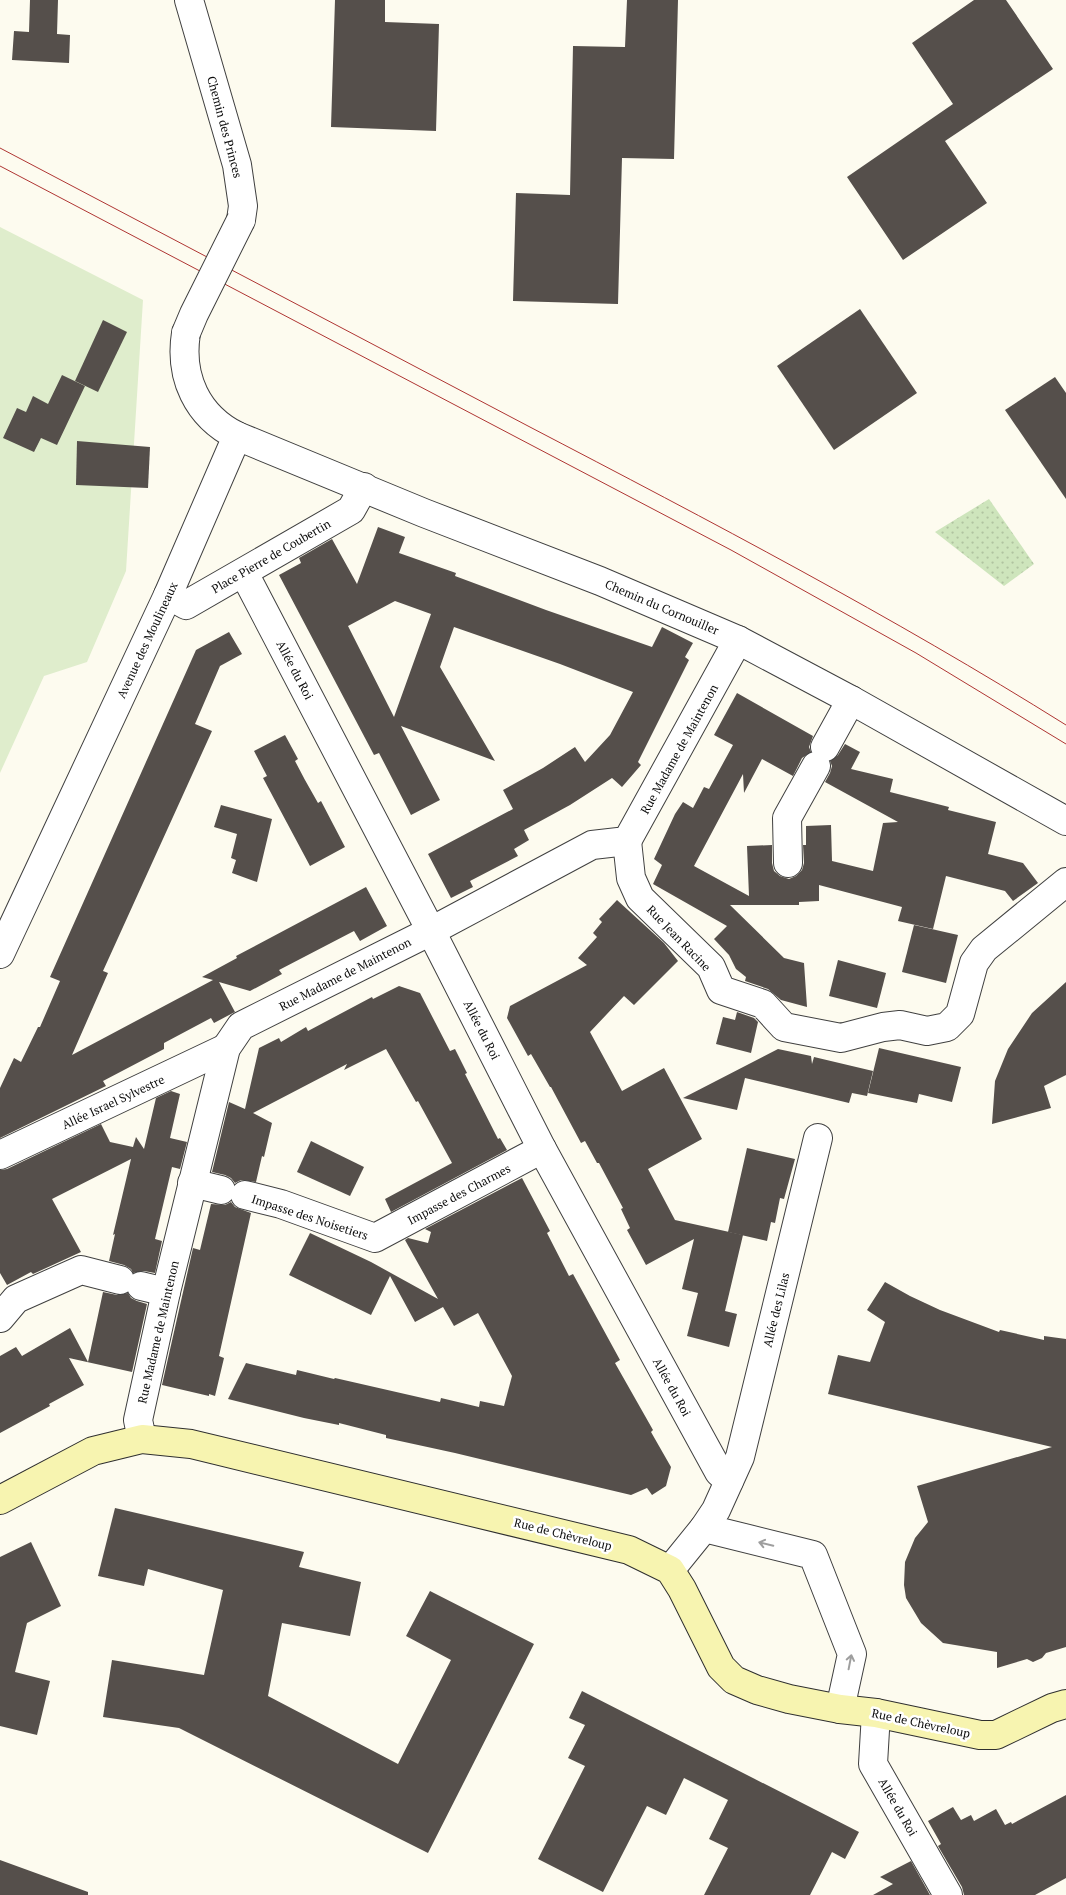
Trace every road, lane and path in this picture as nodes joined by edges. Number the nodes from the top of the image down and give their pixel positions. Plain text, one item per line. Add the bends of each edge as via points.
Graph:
1 (189, 0) edge
2 (237, 436) junction
3 (364, 488) junction
4 (244, 573) junction
5 (168, 595) junction
6 (738, 640) junction
7 (852, 700) junction
8 (1066, 821) edge
9 (627, 841) junction
10 (788, 863) dead end
11 (1066, 882) edge
12 (431, 931) junction
13 (0, 954) edge
14 (226, 1048) junction
15 (818, 1138) dead end
16 (542, 1149) junction
17 (0, 1156) edge
18 (192, 1183) junction
19 (375, 1238) joint
20 (143, 1286) junction
21 (0, 1318) edge
22 (142, 1439) junction
23 (729, 1481) junction
24 (0, 1500) edge
25 (704, 1528) junction
26 (670, 1570) junction
27 (1066, 1704) edge
28 (840, 1709) junction
29 (876, 1713) junction
30 (948, 1895) edge

1 - 2 street, Chemin des Princes, bridge via 237,165 243,206 241,220 186,333 185,369 194,396 212,420
2 - 3 street, Chemin du Cornouiller
2 - 5 street, Avenue des Moulineaux
3 - 4 street, Place Pierre de Coubertin via 352,510
3 - 6 street, Chemin du Cornouiller via 600,581
4 - 5 street, Place Pierre de Coubertin via 186,605
4 - 12 street, Allée du Roi
5 - 13 street, Avenue des Moulineaux
6 - 7 street, Chemin du Cornouiller
6 - 9 street, Rue Madame de Maintenon
7 - 8 street, Chemin du Cornouiller
7 - 10 street via 787,818
9 - 11 street, Rue Jean Racine via 631,878 640,898 711,968 721,990 763,1004 784,1027 841,1038 883,1026 900,1025 927,1031 947,1027 960,1014 974,964 984,949
9 - 12 street, Rue Madame de Maintenon via 592,845
12 - 14 street, Rue Madame de Maintenon via 241,1026
12 - 16 street, Allée du Roi
14 - 17 street, Allée Israel Sylvestre
14 - 18 street, Rue Madame de Maintenon
15 - 23 street, Allée des Lilas via 740,1458
16 - 19 street, Impasse des Charmes
16 - 23 street, Allée du Roi via 719,1472
18 - 19 street, Impasse des Noisetiers via 281,1204
18 - 20 street, Rue Madame de Maintenon
20 - 21 street via 81,1270 16,1299
20 - 22 street, Rue Madame de Maintenon via 138,1420
22 - 24 street, Rue de Chèvreloup via 93,1451
22 - 26 street, Rue de Chèvreloup via 191,1444 629,1550
23 - 25 street, Allée des Lilas
25 - 26 street, Allée des Lilas
28 -> 25 street via 852,1654 813,1555
26 - 28 street, Rue de Chèvreloup via 721,1667 734,1680 773,1695
27 - 29 street, Rue de Chèvreloup via 996,1735 980,1736
28 - 29 street, Rue de Chèvreloup
29 - 30 street, Allée du Roi via 874,1764

